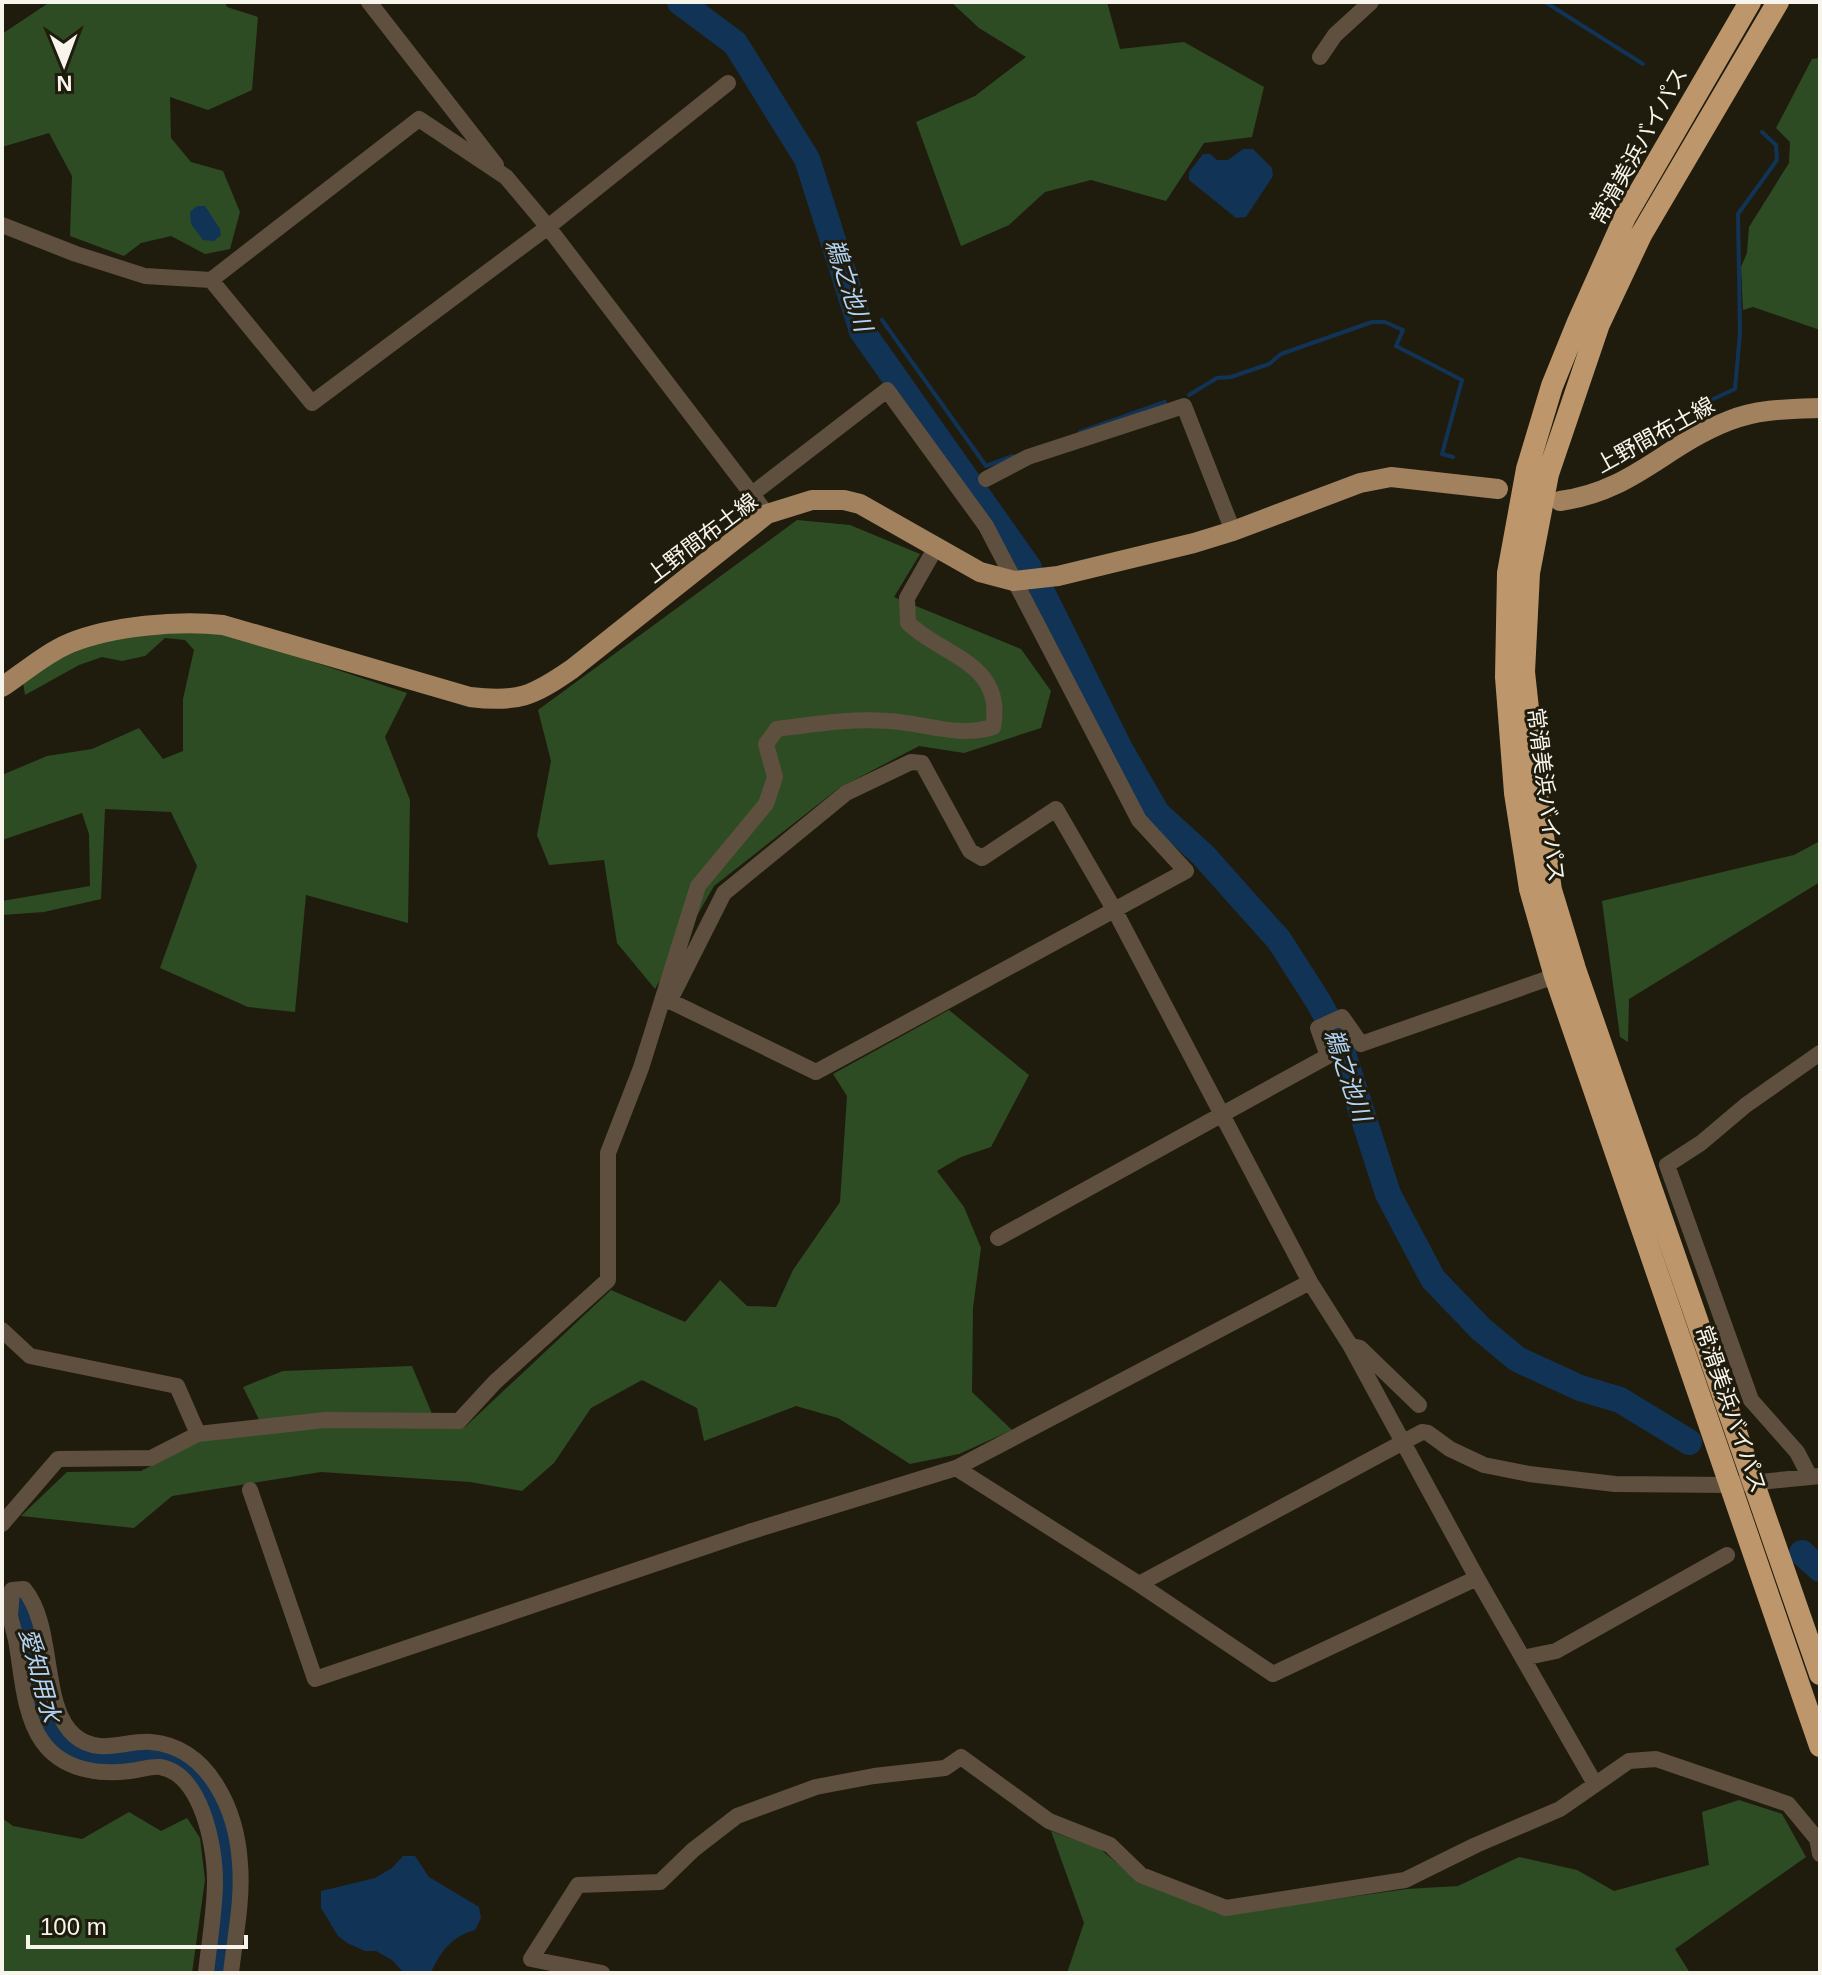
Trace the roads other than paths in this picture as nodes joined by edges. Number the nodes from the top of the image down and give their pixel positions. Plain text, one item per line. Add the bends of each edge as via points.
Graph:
1 (369, 2) edge
2 (1371, 2) edge
3 (1750, 2) edge
4 (1778, 2) edge
5 (1320, 57) dead end
6 (728, 83) dead end
7 (506, 177) junction
8 (2, 225) edge
9 (548, 227) junction
10 (211, 280) junction
11 (1820, 408) edge
12 (986, 479) dead end
13 (1498, 489) dead end
14 (752, 494) junction
15 (1560, 501) dead end
16 (767, 514) junction
17 (1233, 531) junction
18 (935, 549) junction
19 (1014, 581) junction
20 (2, 687) edge
21 (1115, 911) junction
22 (1555, 976) junction
23 (665, 1002) junction
24 (1820, 1053) edge
25 (1223, 1114) junction
26 (998, 1238) dead end
27 (1310, 1282) junction
28 (2, 1330) edge
29 (1350, 1345) junction
30 (1419, 1405) dead end
31 (198, 1434) junction
32 (1402, 1442) junction
33 (956, 1468) junction
34 (1815, 1476) edge
35 (1752, 1482) junction
36 (1729, 1485) junction
37 (250, 1490) dead end
38 (2, 1524) edge
39 (1727, 1555) dead end
40 (1477, 1578) junction
41 (1139, 1584) junction
42 (1523, 1658) junction
43 (1820, 1674) edge
44 (1820, 1746) edge
45 (1595, 1784) junction
46 (1820, 1854) edge
47 (206, 1973) edge
48 (231, 1973) edge
49 (602, 1973) edge

1 - 7 street
2 - 5 street
3 - 22 highway, 常滑美浜バイパス via 1625,217 1552,386 1527,469 1508,573 1506,677 1515,793 1530,889
4 - 35 highway, 常滑美浜バイパス via 1641,235 1599,324 1548,474 1529,573 1524,672 1551,890
6 - 9 street
7 - 9 street
7 - 10 street via 419,119
8 - 10 street via 145,276
9 - 10 street via 312,403
9 - 14 street
11 - 15 main road, 上野間布土線 via 1765,410 1729,420 1685,441 1620,485
12 - 17 street via 1028,457 1184,406
13 - 17 main road, 上野間布土線 via 1391,477 1360,483
14 - 16 street
14 - 19 street via 887,390 986,526
16 - 18 main road, 上野間布土線 via 812,500 844,500 860,504
16 - 20 main road, 上野間布土線 via 572,669 538,692 501,701 199,622 160,624 69,643
17 - 19 main road, 上野間布土線 via 1058,576
18 - 19 main road, 上野間布土線 via 980,572
18 - 23 street via 907,598 908,623 924,639 969,662 988,685 997,708 993,727 974,733 844,720 777,729 766,744 775,777 766,804 698,886
19 - 21 street via 1139,820 1186,871
21 - 23 street via 816,1072
21 - 23 street via 1056,809 987,856 978,856 970,851 927,769 911,762 846,793 724,893
21 - 25 street
22 - 25 street via 1361,1044 1342,1017 1318,1028 1328,1056
22 - 36 highway, 常滑美浜バイパス
23 - 31 street via 608,1153 608,1280 459,1421 325,1420
24 - 34 street via 1667,1165 1751,1400
25 - 26 street
25 - 27 street
27 - 29 street
27 - 33 street
28 - 31 street via 30,1356 177,1386
29 - 30 street via 1360,1348
29 - 32 street
31 - 38 street via 151,1458 58,1459
32 - 36 street via 1428,1433 1484,1465 1529,1474 1615,1484
32 - 40 street
32 - 41 street
33 - 37 street via 315,1679
33 - 41 street
34 - 35 street
35 - 36 street
35 - 43 highway, 常滑美浜バイパス
36 - 44 highway, 常滑美浜バイパス
39 - 42 street via 1556,1651
40 - 41 street via 1273,1674
40 - 42 street
42 - 45 street
45 - 46 street via 1629,1761 1656,1759 1788,1804 1817,1839
45 - 49 street via 1560,1809 1405,1880 1226,1908 1141,1875 1110,1845 1049,1821 961,1757 945,1768 816,1787 737,1816 660,1882 578,1885 531,1959
47 - 48 street via 215,1882 210,1837 199,1804 184,1780 160,1767 97,1773 52,1753 31,1717 11,1629 12,1590 24,1589 32,1599 57,1705 75,1736 103,1747 149,1742 183,1751 198,1761 218,1788 240,1862

